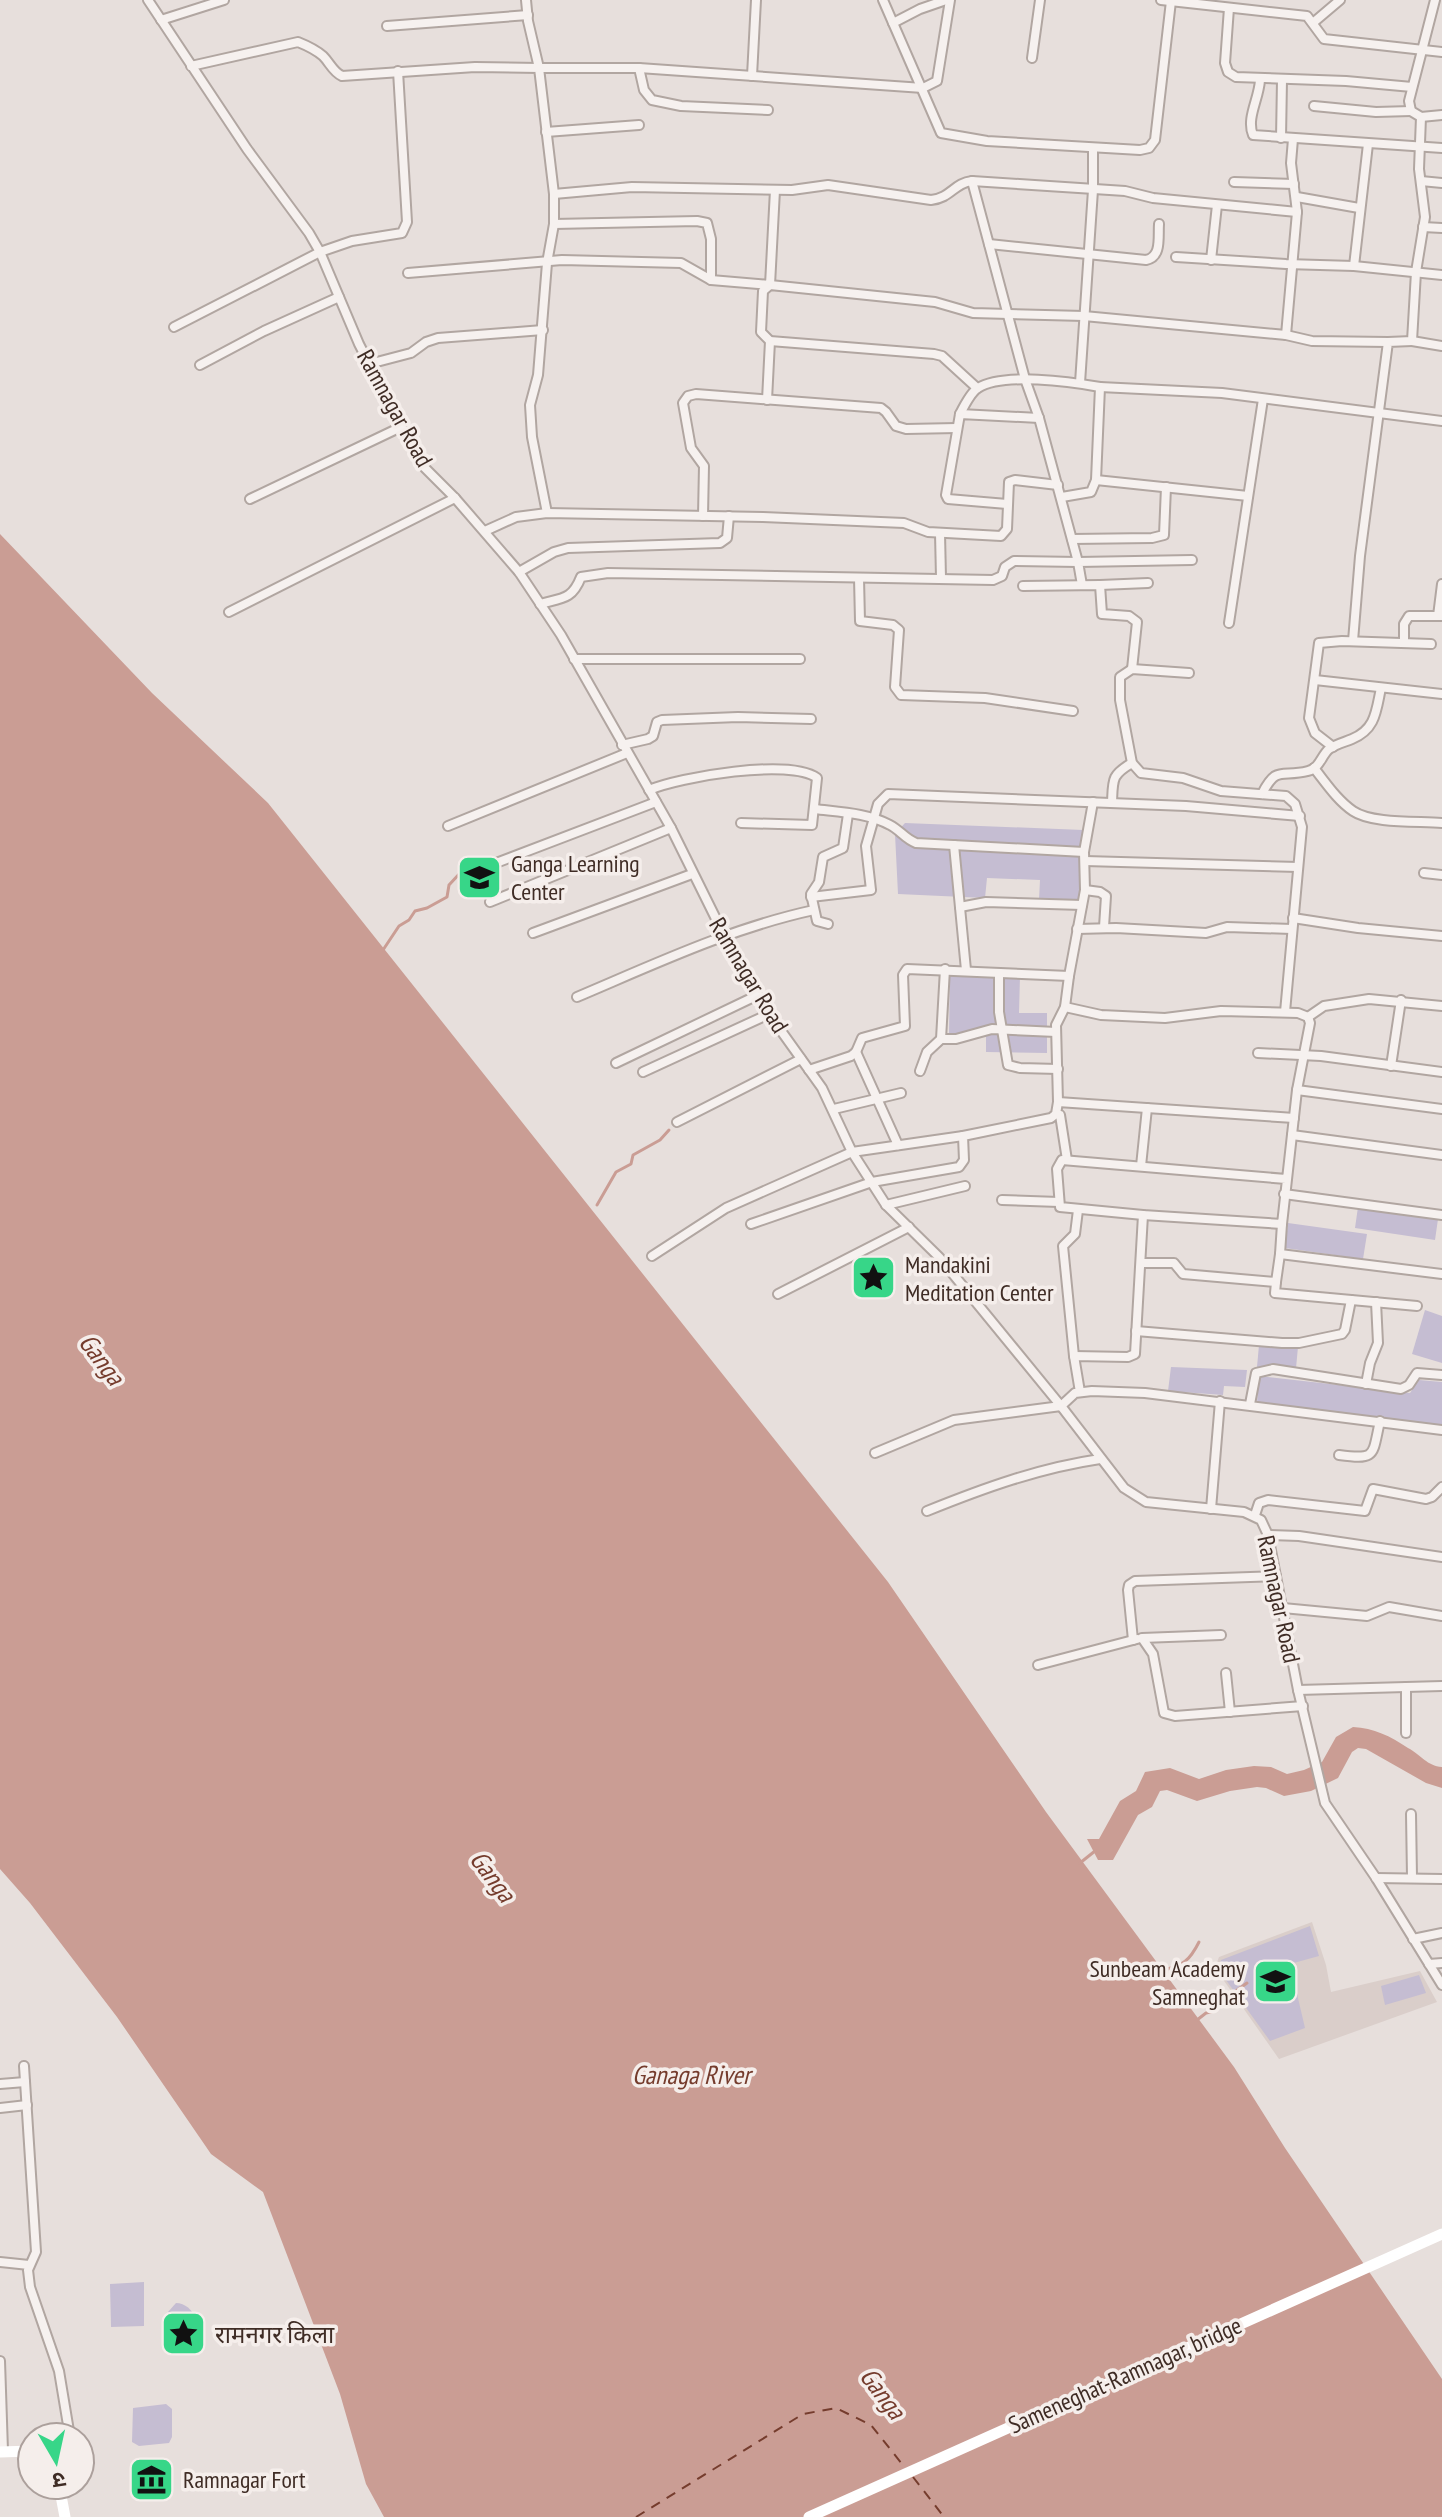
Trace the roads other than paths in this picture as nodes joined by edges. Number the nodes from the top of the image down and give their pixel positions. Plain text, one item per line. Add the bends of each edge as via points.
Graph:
1 (148, 0) edge
2 (224, 0) edge
3 (526, 0) edge
4 (756, 0) edge
5 (883, 0) edge
6 (948, 0) edge
7 (1040, 0) edge
8 (1161, 0) edge
9 (1340, 0) edge
10 (1171, 1) edge
11 (1436, 1) edge
12 (1229, 8) junction
13 (528, 15) junction
14 (161, 20) junction
15 (1314, 22) junction
16 (893, 23) junction
17 (387, 26) dead end
18 (1422, 48) junction
19 (1442, 52) edge
20 (1032, 58) dead end
21 (191, 66) junction
22 (539, 68) junction
23 (639, 68) junction
24 (398, 71) junction
25 (752, 76) junction
26 (1260, 80) junction
27 (1282, 80) junction
28 (1412, 87) junction
29 (923, 88) junction
30 (1314, 106) dead end
31 (768, 110) dead end
32 (1411, 111) junction
33 (1442, 115) edge
34 (1421, 117) junction
35 (639, 125) dead end
36 (546, 132) junction
37 (1281, 138) junction
38 (1293, 139) junction
39 (1368, 144) junction
40 (1419, 146) junction
41 (1442, 148) edge
42 (1093, 149) junction
43 (972, 181) junction
44 (1421, 181) junction
45 (1234, 182) dead end
46 (1442, 183) edge
47 (1294, 184) junction
48 (775, 190) junction
49 (1093, 190) junction
50 (554, 194) junction
51 (1297, 197) junction
52 (1217, 205) junction
53 (1359, 208) junction
54 (1297, 212) junction
55 (554, 224) junction
56 (1159, 224) dead end
57 (1423, 227) junction
58 (1442, 228) edge
59 (989, 244) junction
60 (320, 252) junction
61 (1090, 252) junction
62 (1176, 257) dead end
63 (1211, 260) junction
64 (547, 263) junction
65 (1292, 264) junction
66 (1354, 266) junction
67 (1416, 272) junction
68 (408, 273) dead end
69 (1442, 275) edge
70 (711, 280) junction
71 (770, 285) junction
72 (339, 297) junction
73 (1008, 313) junction
74 (1084, 316) junction
75 (174, 327) dead end
76 (543, 330) junction
77 (1286, 335) junction
78 (770, 341) junction
79 (1412, 341) junction
80 (1388, 342) junction
81 (1442, 346) edge
82 (369, 364) junction
83 (200, 365) dead end
84 (1025, 379) junction
85 (1080, 383) junction
86 (1100, 387) junction
87 (977, 388) junction
88 (1263, 399) junction
89 (767, 400) junction
90 (1379, 412) junction
91 (960, 414) junction
92 (1039, 418) junction
93 (1442, 421) edge
94 (401, 427) junction
95 (957, 428) junction
96 (1096, 480) junction
97 (1058, 485) junction
98 (1166, 487) junction
99 (1248, 496) junction
100 (1062, 497) junction
101 (455, 498) junction
102 (250, 499) dead end
103 (1007, 504) junction
104 (547, 513) junction
105 (703, 516) junction
106 (729, 516) junction
107 (485, 531) junction
108 (940, 533) junction
109 (1072, 539) junction
110 (1192, 560) dead end
111 (1078, 562) junction
112 (519, 572) junction
113 (859, 578) junction
114 (941, 578) junction
115 (1148, 583) dead end
116 (1442, 584) edge
117 (1082, 585) junction
118 (1100, 585) junction
119 (1023, 586) dead end
120 (540, 604) junction
121 (229, 612) dead end
122 (1440, 616) edge
123 (1229, 623) dead end
124 (1353, 641) junction
125 (1404, 643) junction
126 (1431, 644) dead end
127 (574, 659) junction
128 (800, 659) dead end
129 (1132, 669) junction
130 (1189, 673) dead end
131 (1315, 680) junction
132 (1381, 688) junction
133 (1442, 694) edge
134 (1073, 711) dead end
135 (811, 719) dead end
136 (1333, 747) junction
137 (624, 749) junction
138 (1132, 763) junction
139 (1314, 768) junction
140 (649, 790) junction
141 (1262, 794) junction
142 (656, 802) junction
143 (1093, 802) junction
144 (1112, 803) junction
145 (815, 809) junction
146 (848, 814) junction
147 (1300, 816) junction
148 (876, 819) junction
149 (741, 823) dead end
150 (1442, 823) edge
151 (448, 826) dead end
152 (671, 828) junction
153 (954, 845) junction
154 (1084, 856) junction
155 (1298, 867) junction
156 (475, 871) dead end
157 (1424, 873) dead end
158 (692, 874) junction
159 (1442, 875) edge
160 (1085, 890) junction
161 (811, 897) junction
162 (490, 902) dead end
163 (1082, 905) junction
164 (960, 907) junction
165 (814, 910) junction
166 (1293, 918) junction
167 (828, 924) dead end
168 (1104, 927) junction
169 (1077, 929) junction
170 (1292, 929) junction
171 (533, 933) dead end
172 (724, 935) junction
173 (1442, 936) edge
174 (945, 969) junction
175 (966, 970) junction
176 (999, 973) junction
177 (1069, 976) junction
178 (758, 995) junction
179 (577, 997) dead end
180 (1401, 1000) junction
181 (1442, 1006) edge
182 (1065, 1007) junction
183 (1285, 1012) junction
184 (769, 1014) junction
185 (1308, 1017) junction
186 (1001, 1030) junction
187 (1056, 1032) junction
188 (941, 1039) junction
189 (856, 1052) junction
190 (1258, 1053) dead end
191 (1304, 1055) junction
192 (801, 1059) junction
193 (616, 1063) dead end
194 (1391, 1066) junction
195 (1058, 1069) junction
196 (809, 1070) junction
197 (920, 1071) dead end
198 (643, 1072) dead end
199 (1442, 1072) edge
200 (1297, 1090) junction
201 (901, 1093) dead end
202 (878, 1098) junction
203 (1058, 1102) junction
204 (1147, 1108) junction
205 (834, 1109) junction
206 (1442, 1109) edge
207 (1060, 1115) dead end
208 (1294, 1118) junction
209 (677, 1122) dead end
210 (1292, 1135) junction
211 (963, 1136) junction
212 (898, 1145) junction
213 (852, 1152) junction
214 (1442, 1155) edge
215 (1067, 1160) junction
216 (1141, 1166) junction
217 (1286, 1179) junction
218 (872, 1182) junction
219 (965, 1186) dead end
220 (1284, 1194) junction
221 (1002, 1200) dead end
222 (1059, 1202) junction
223 (886, 1205) junction
224 (1078, 1210) junction
225 (1143, 1215) junction
226 (1442, 1215) edge
227 (751, 1224) dead end
228 (1282, 1224) junction
229 (909, 1227) junction
230 (1280, 1254) junction
231 (652, 1256) dead end
232 (1141, 1263) junction
233 (1442, 1274) edge
234 (1276, 1282) junction
235 (778, 1294) dead end
236 (1351, 1300) junction
237 (1376, 1302) junction
238 (1417, 1306) dead end
239 (1136, 1331) junction
240 (1074, 1356) junction
241 (1442, 1375) edge
242 (1366, 1384) junction
243 (1080, 1392) junction
244 (1220, 1401) junction
245 (1250, 1404) junction
246 (1061, 1406) junction
247 (1380, 1421) junction
248 (1442, 1430) edge
249 (875, 1453) dead end
250 (1339, 1455) dead end
251 (1100, 1459) junction
252 (1442, 1487) edge
253 (1211, 1509) junction
254 (927, 1511) dead end
255 (1255, 1515) junction
256 (1268, 1535) junction
257 (1442, 1557) edge
258 (1276, 1576) junction
259 (1283, 1608) junction
260 (1442, 1616) edge
261 (1221, 1635) dead end
262 (1137, 1639) junction
263 (1038, 1665) dead end
264 (1226, 1673) dead end
265 (1442, 1686) edge
266 (1406, 1687) junction
267 (1298, 1690) junction
268 (1303, 1706) junction
269 (1230, 1712) junction
270 (1406, 1733) dead end
271 (1411, 1814) dead end
272 (1412, 1877) junction
273 (1376, 1878) junction
274 (1442, 1879) edge
275 (1442, 1933) edge
276 (1413, 1939) junction
277 (1442, 1963) edge
278 (1429, 1964) junction
279 (1442, 1985) edge
280 (24, 2066) dead end
281 (25, 2082) junction
282 (0, 2084) edge
283 (27, 2105) junction
284 (0, 2108) edge
285 (1442, 2234) edge
286 (0, 2262) edge
287 (29, 2265) junction
288 (0, 2361) edge
289 (67, 2421) edge
290 (1, 2452) edge
291 (809, 2517) edge

1 - 14 street, Ramnagar Road
2 - 14 street
3 - 13 street
4 - 25 street
5 - 16 street
6 - 16 street
6 - 29 street via 937,81
7 - 20 street
8 - 10 street
9 - 15 street
10 - 12 street
10 - 42 street via 1155,140 1140,150
11 - 18 street
12 - 15 street via 1307,16
12 - 26 street via 1228,72
13 - 17 street
13 - 22 street
14 - 21 street, Ramnagar Road
15 - 18 street via 1331,41
16 - 29 street
18 - 19 street
18 - 28 street
21 - 24 street via 298,42 342,76
21 - 60 street, Ramnagar Road
22 - 23 street
22 - 24 street
22 - 36 street
23 - 25 street
23 - 31 street via 652,100
24 - 60 street via 407,228
25 - 29 street
26 - 27 street
26 - 37 street via 1251,132
27 - 28 street
27 - 37 street
28 - 32 street
29 - 42 street via 941,133
30 - 32 street
32 - 34 street
33 - 34 street
34 - 40 street
35 - 36 street
36 - 50 street
37 - 38 street
38 - 39 street
38 - 47 street
39 - 40 street
39 - 53 street
40 - 41 street
40 - 44 street
42 - 49 street
43 - 48 street via 959,184 948,197 931,200 828,185
43 - 49 street
43 - 59 street
44 - 46 street
44 - 57 street
45 - 47 street
47 - 51 street
48 - 50 street via 632,187
48 - 71 street
49 - 52 street
49 - 61 street
50 - 55 street
51 - 53 street
51 - 54 street
52 - 54 street
52 - 63 street
53 - 66 street
54 - 65 street
55 - 64 street
55 - 70 street via 707,223
56 - 61 street via 1153,259
57 - 58 street
57 - 67 street
59 - 61 street
59 - 73 street
60 - 72 street, Ramnagar Road
60 - 75 street
61 - 74 street
62 - 63 street
63 - 65 street
64 - 68 street
64 - 70 street via 681,263
64 - 76 street
65 - 66 street
65 - 77 street
66 - 67 street
67 - 69 street
67 - 79 street
70 - 71 street
71 - 73 street via 935,302 973,313
71 - 78 street via 763,291 761,332
72 - 82 street, Ramnagar Road
72 - 83 street
73 - 74 street
73 - 84 street
74 - 77 street
74 - 85 street
76 - 82 street via 438,338 411,353
76 - 104 street via 530,405
77 - 80 street via 1312,341
78 - 87 street via 934,354
78 - 89 street
79 - 80 street
79 - 81 street
80 - 90 street
82 - 94 street, Ramnagar Road
84 - 85 street
84 - 87 street
84 - 92 street
85 - 86 street
86 - 88 street
86 - 96 street
87 - 91 street
88 - 90 street
88 - 99 street
89 - 95 street via 881,408 896,426 906,429
89 - 105 street via 696,394 683,403 691,448 704,466
90 - 93 street
90 - 124 street
91 - 92 street
91 - 95 street
92 - 97 street
94 - 101 street, Ramnagar Road via 425,468
94 - 102 street
95 - 103 street via 948,499
96 - 98 street
96 - 100 street via 1091,492
97 - 100 street
97 - 103 street via 1009,482
98 - 99 street
98 - 109 street via 1164,535
99 - 123 street
100 - 109 street
101 - 107 street, Ramnagar Road
101 - 121 street
103 - 108 street via 1007,529 1001,536
104 - 105 street
104 - 107 street via 516,517
105 - 106 street
106 - 108 street via 904,523
106 - 112 street via 727,538 720,543 568,548
107 - 112 street, Ramnagar Road
108 - 114 street
109 - 111 street
110 - 111 street
111 - 114 street via 1014,561 997,579
111 - 117 street
112 - 120 street, Ramnagar Road
113 - 114 street
113 - 120 street via 608,573 581,577 575,592
113 - 134 street via 860,621 899,630 895,687 901,695 985,698
115 - 118 street
116 - 122 street
117 - 118 street
117 - 119 street
118 - 129 street via 1102,614 1129,616 1137,622
120 - 127 street, Ramnagar Road
122 - 125 street via 1409,616
124 - 125 street
124 - 131 street via 1319,643
125 - 126 street
127 - 128 street
127 - 137 street, Ramnagar Road
129 - 130 street
129 - 138 street via 1120,677 1119,686
131 - 132 street
131 - 136 street via 1311,727
132 - 133 street
132 - 136 street via 1371,728
135 - 137 street via 662,720 653,736
136 - 139 street
137 - 140 street, Ramnagar Road
137 - 151 street
138 - 141 street via 1147,774 1183,778 1221,791
138 - 144 street via 1113,778
139 - 141 street via 1275,774
139 - 150 street via 1357,814
140 - 142 street, Ramnagar Road
140 - 145 street via 702,775 808,773 817,778
141 - 147 street via 1293,800
142 - 152 street, Ramnagar Road
142 - 156 street
143 - 144 street
143 - 148 street via 902,793 883,796
143 - 154 street
144 - 147 street
145 - 146 street
145 - 149 street via 807,827
146 - 148 street
146 - 161 street via 843,848 823,857
147 - 155 street
148 - 153 street via 909,840
148 - 161 street via 866,846 871,890
152 - 158 street, Ramnagar Road
152 - 162 street
153 - 154 street
153 - 164 street
154 - 155 street
154 - 160 street
155 - 166 street
157 - 159 street
158 - 171 street
158 - 172 street, Ramnagar Road
160 - 163 street
160 - 168 street via 1106,896
161 - 165 street
163 - 164 street via 986,902
163 - 169 street
164 - 175 street
165 - 167 street via 819,923
165 - 172 street
166 - 170 street
166 - 173 street
168 - 169 street
168 - 170 street via 1206,933 1227,927
169 - 177 street
170 - 183 street
172 - 178 street, Ramnagar Road
172 - 179 street
174 - 175 street
174 - 188 street
174 - 189 street via 903,971 905,1026 862,1038
175 - 176 street
176 - 177 street
176 - 186 street
177 - 182 street
178 - 184 street, Ramnagar Road
178 - 193 street
180 - 181 street
180 - 185 street via 1328,1005
180 - 194 street
182 - 183 street via 1101,1015 1165,1018 1221,1011
182 - 187 street
183 - 185 street
184 - 192 street, Ramnagar Road
184 - 198 street
185 - 191 street
186 - 187 street
186 - 188 street
186 - 195 street via 1008,1065
187 - 195 street
188 - 197 street via 927,1052
189 - 196 street
189 - 202 street
190 - 191 street
191 - 194 street
191 - 200 street
192 - 196 street, Ramnagar Road
192 - 209 street
194 - 199 street
195 - 203 street
196 - 205 street, Ramnagar Road
200 - 206 street
200 - 208 street
201 - 202 street
202 - 205 street
202 - 212 street
203 - 204 street
203 - 211 street via 1051,1118
204 - 208 street
204 - 216 street
205 - 213 street, Ramnagar Road
207 - 215 street
208 - 210 street
210 - 214 street
210 - 217 street
211 - 212 street
211 - 218 street via 964,1160 959,1167
212 - 213 street
213 - 218 street, Ramnagar Road
213 - 231 street via 726,1208
215 - 216 street
215 - 222 street via 1057,1165
216 - 217 street
217 - 220 street
218 - 223 street, Ramnagar Road
218 - 227 street
219 - 223 street
220 - 226 street
220 - 228 street
221 - 222 street
222 - 224 street via 1064,1209
223 - 229 street, Ramnagar Road
224 - 225 street
224 - 240 street via 1075,1234 1063,1246
225 - 228 street
225 - 232 street
228 - 230 street
229 - 235 street
229 - 246 street, Ramnagar Road
230 - 233 street
230 - 234 street
232 - 234 street via 1174,1263 1183,1274
232 - 239 street
234 - 236 street via 1275,1293
236 - 237 street
236 - 239 street via 1342,1334 1299,1343
237 - 238 street
237 - 242 street via 1378,1339
239 - 240 street via 1132,1356
240 - 243 street
241 - 242 street via 1422,1372 1401,1389
242 - 245 street via 1273,1369 1256,1373
243 - 244 street
243 - 246 street
244 - 245 street
244 - 253 street
245 - 247 street
246 - 249 street via 954,1420
246 - 251 street, Ramnagar Road
247 - 248 street
247 - 250 street via 1370,1456
251 - 253 street, Ramnagar Road via 1139,1499
251 - 254 street via 1023,1475
252 - 255 street via 1426,1499 1373,1489 1365,1511 1268,1500 1259,1503
253 - 255 street, Ramnagar Road
255 - 256 street, Ramnagar Road
256 - 257 street
256 - 258 street, Ramnagar Road
258 - 259 street, Ramnagar Road
258 - 262 street via 1135,1581 1128,1590
259 - 260 street via 1373,1616 1389,1607
259 - 267 street, Ramnagar Road
261 - 262 street
262 - 263 street
262 - 269 street via 1153,1654 1164,1713
264 - 269 street
265 - 266 street
266 - 267 street
266 - 270 street
267 - 268 street, Ramnagar Road
268 - 269 street
268 - 273 street, Ramnagar Road via 1325,1803
271 - 272 street
272 - 273 street
272 - 274 street
273 - 276 street, Ramnagar Road
275 - 276 street
276 - 278 street, Ramnagar Road
277 - 278 street
278 - 279 street, Ramnagar Road
280 - 281 street
281 - 282 street
281 - 283 street
283 - 284 street
283 - 287 street via 36,2252
285 - 291 main road, Sameneghat-Ramnagar, bridge
286 - 287 street
287 - 289 street via 30,2287 59,2371
288 - 290 street

